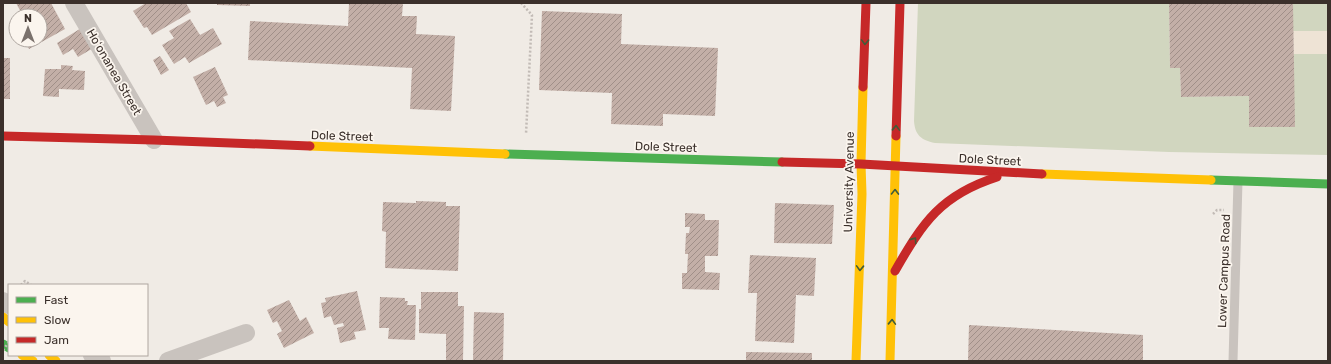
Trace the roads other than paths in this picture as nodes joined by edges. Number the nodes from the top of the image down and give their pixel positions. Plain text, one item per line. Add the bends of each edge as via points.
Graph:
1 (74, 3) edge
2 (866, 3) edge
3 (900, 3) edge
4 (3, 136) edge
5 (154, 140) junction
6 (861, 164) junction
7 (895, 167) junction
8 (1006, 173) junction
9 (1238, 181) junction
10 (1328, 184) edge
11 (894, 273) junction
12 (246, 333) dead end
13 (24, 356) edge
14 (178, 359) edge
15 (33, 361) edge
16 (856, 361) edge
17 (890, 361) edge
18 (1233, 361) edge

1 - 5 street, Hoʻonanea Street
2 -> 6 main road, University Avenue
7 -> 3 main road
4 - 5 main road, Dole Street
5 - 6 main road, Dole Street via 492,154
6 - 7 main road, Dole Street
6 -> 16 main road, University Avenue
7 - 8 main road, Dole Street
11 -> 7 main road
8 - 9 main road, Dole Street
11 -> 8 main road via 927,220 944,204 967,188
9 - 10 main road, Dole Street
9 - 18 lane, Lower Campus Road
17 -> 11 main road
12 - 14 street
13 - 15 main road

